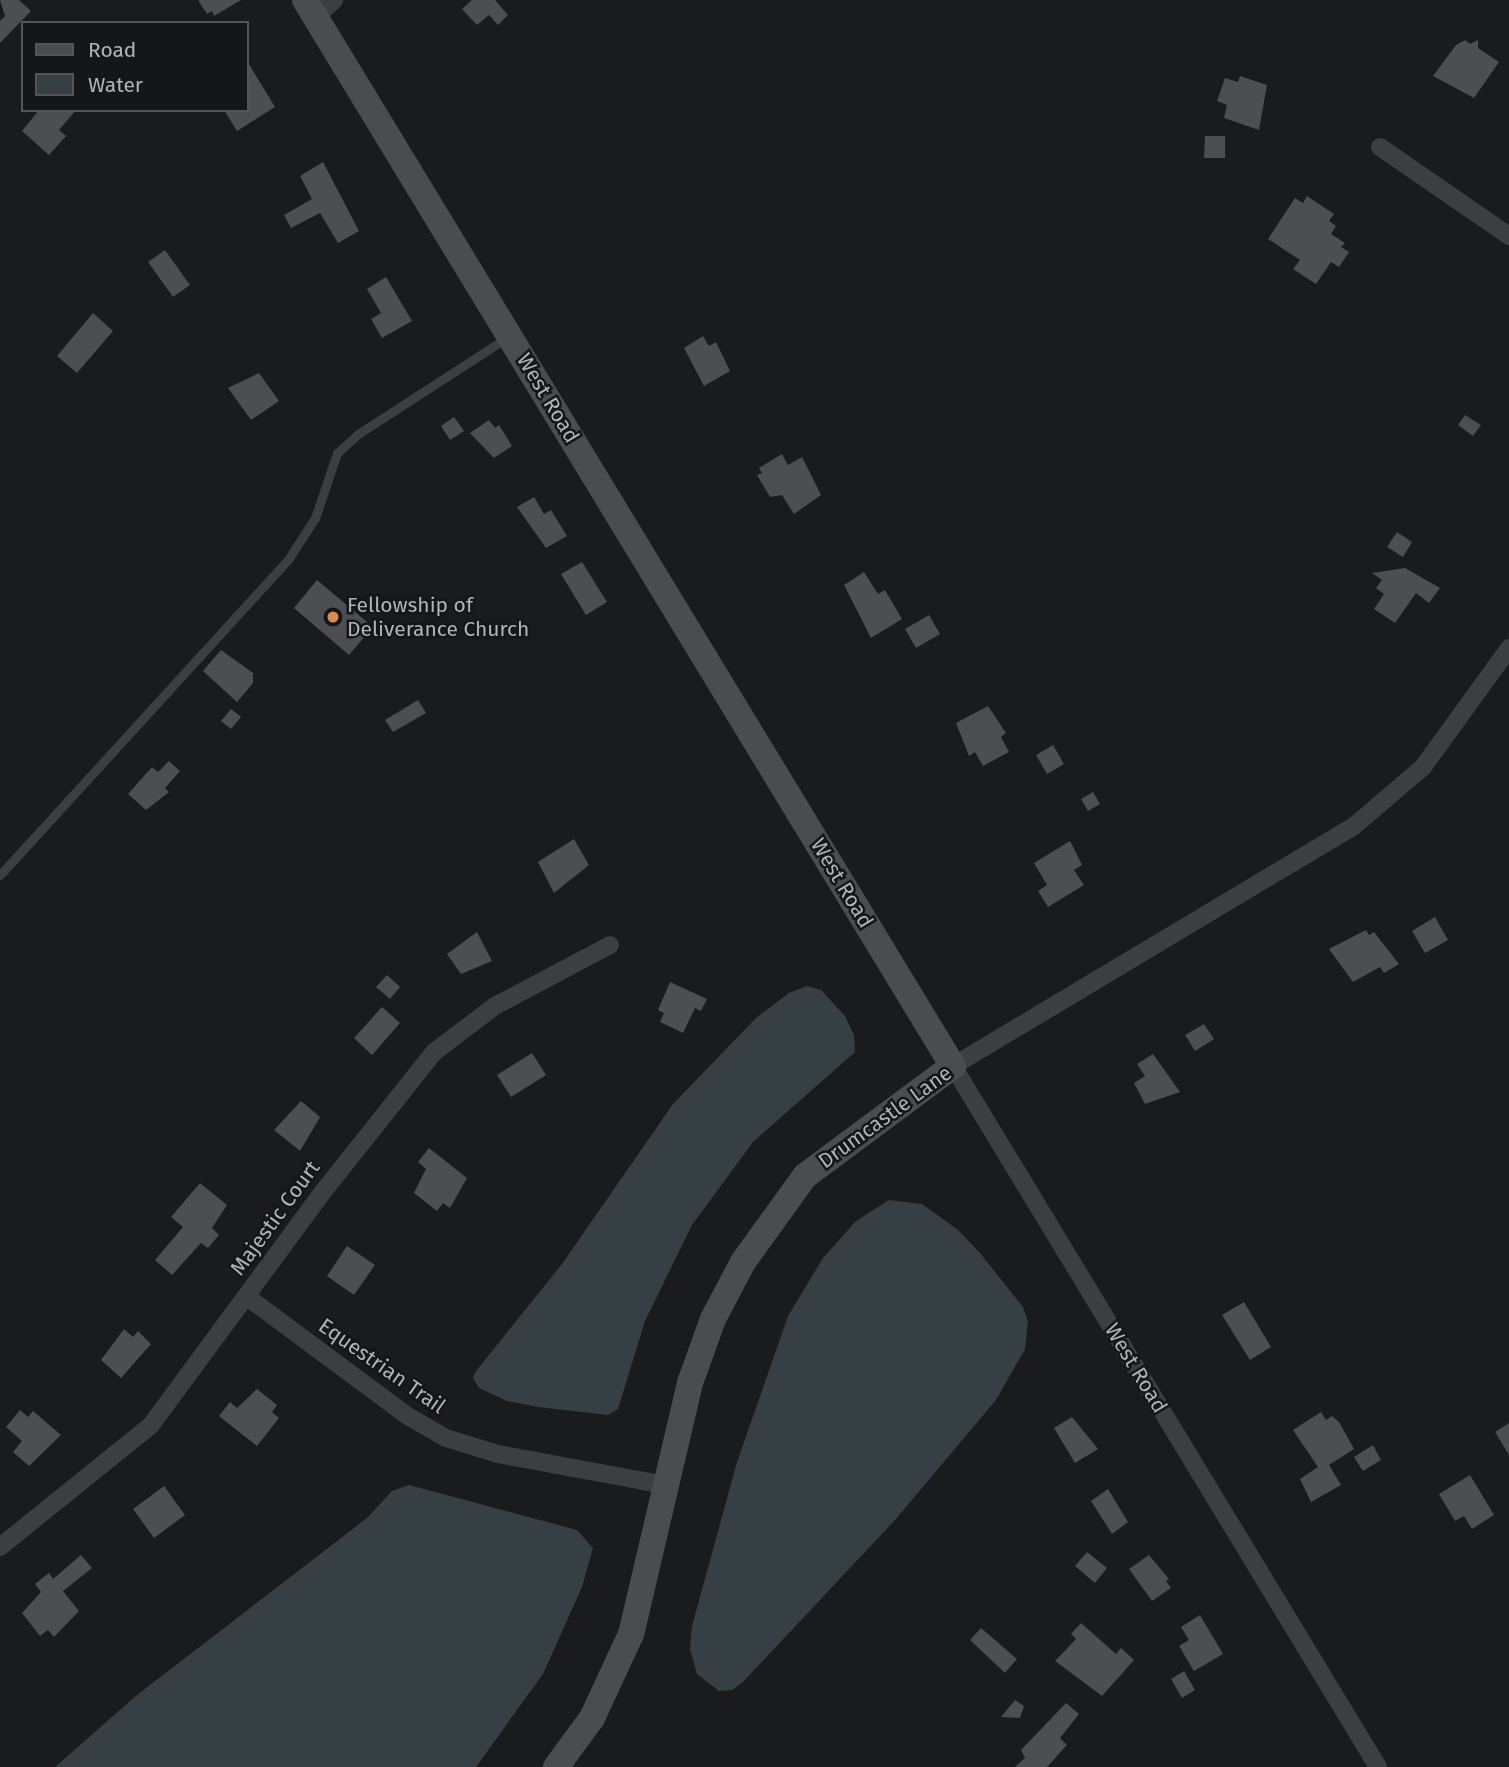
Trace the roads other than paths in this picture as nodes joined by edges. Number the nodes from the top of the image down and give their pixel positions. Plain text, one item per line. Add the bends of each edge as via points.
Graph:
1 (318, 6) edge
2 (1380, 147) dead end
3 (1509, 236) edge
4 (510, 336) junction
5 (1509, 648) edge
6 (0, 875) edge
7 (610, 945) dead end
8 (953, 1066) junction
9 (246, 1296) junction
10 (666, 1485) junction
11 (0, 1547) edge
12 (556, 1767) edge
13 (1378, 1767) edge

1 - 4 street, West Road
2 - 3 street
4 - 6 lane via 337,453 315,518 289,558
4 - 8 street, West Road
5 - 8 street, Drumcastle Lane via 1423,767 1354,826
7 - 9 street, Majestic Court via 495,1006 434,1052 401,1088
8 - 10 street, Drumcastle Lane via 805,1177 776,1212 713,1320 690,1383
8 - 13 street, West Road
9 - 10 street, Equestrian Trail via 406,1415 446,1438 498,1454
9 - 11 street, Majestic Court via 142,1434
10 - 12 street, Drumcastle Lane via 631,1634 592,1718

